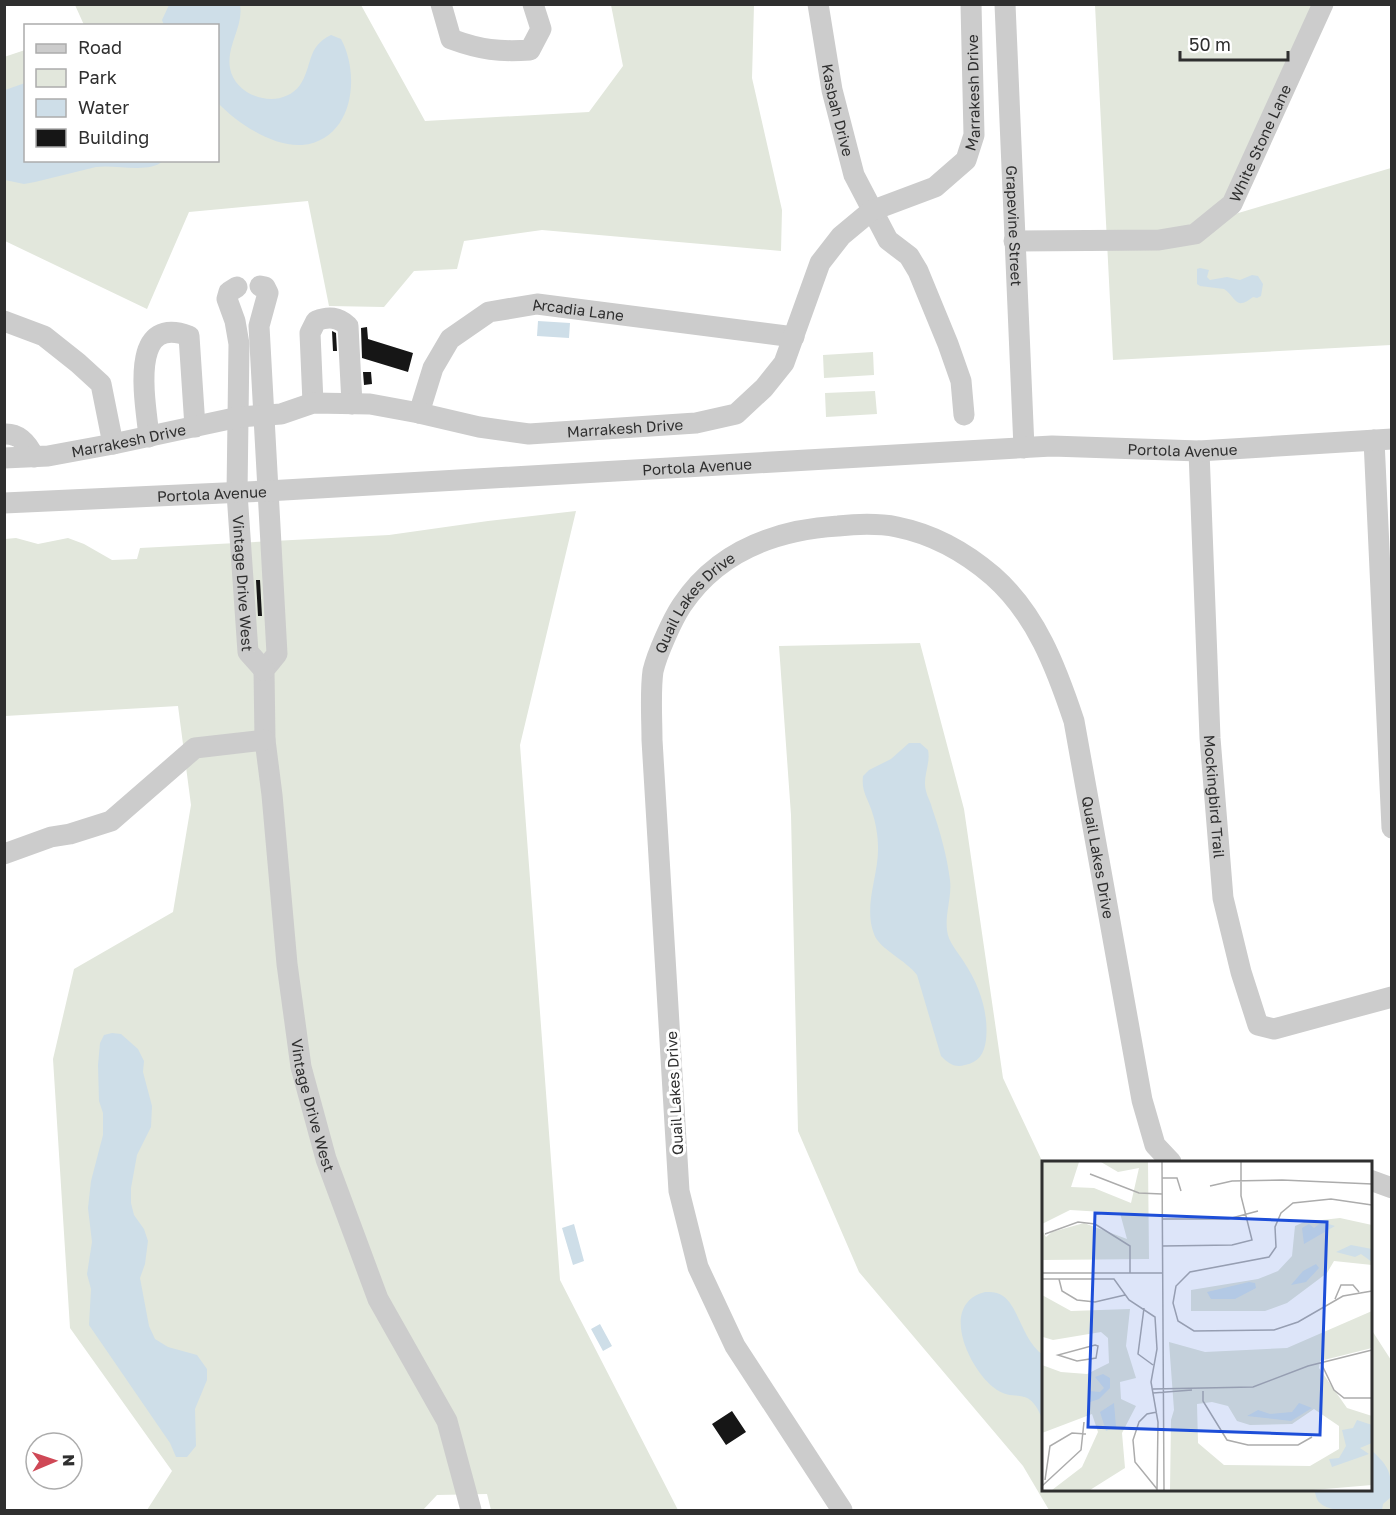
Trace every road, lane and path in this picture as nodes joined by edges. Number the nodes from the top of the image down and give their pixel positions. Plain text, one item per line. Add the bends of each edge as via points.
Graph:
1 (441, 4) edge
2 (533, 4) edge
3 (818, 4) edge
4 (972, 4) edge
5 (1005, 4) edge
6 (1323, 4) edge
7 (871, 211) junction
8 (1014, 241) junction
9 (260, 286) dead end
10 (237, 287) dead end
11 (4, 321) edge
12 (794, 337) junction
13 (313, 403) junction
14 (352, 404) junction
15 (419, 412) junction
16 (964, 415) dead end
17 (264, 416) junction
18 (239, 417) junction
19 (195, 427) junction
20 (4, 434) edge
21 (148, 437) junction
22 (1383, 440) edge
23 (113, 444) junction
24 (1024, 448) junction
25 (1199, 451) junction
26 (34, 457) junction
27 (4, 458) edge
28 (267, 491) junction
29 (237, 493) junction
30 (4, 503) edge
31 (264, 670) junction
32 (265, 740) junction
33 (1392, 828) edge
34 (4, 854) edge
35 (1392, 997) edge
36 (1170, 1161) edge
37 (1372, 1180) edge
38 (1392, 1188) edge
39 (467, 1509) edge
40 (842, 1510) edge

1 - 2 street via 451,39 476,48 506,52 530,50 541,28
3 - 7 street, Kasbah Drive via 832,90 854,175
4 - 7 street, Marrakesh Drive via 974,135 966,160 935,187
5 - 8 street, Grapevine Street
6 - 8 street, White Stone Lane via 1232,204 1195,234 1159,240
7 - 12 street, Marrakesh Drive via 841,236 820,263
7 - 16 street, Kasbah Drive via 888,240 909,256 918,271 960,381
8 - 24 street, Grapevine Street
9 - 17 street, Vintage Drive West via 268,293 259,326
10 - 18 street, Vintage Drive West via 227,299 239,344
11 - 23 street via 44,336 101,384
12 - 15 street, Marrakesh Drive via 784,363 765,388 736,414 696,423 528,434
12 - 15 street, Arcadia Lane via 537,304 489,312 450,339 433,368
13 - 14 street, Marrakesh Drive
13 - 14 street via 310,333 316,321 326,317 340,319 348,326
13 - 17 street, Marrakesh Drive
14 - 15 street, Marrakesh Drive
17 - 18 street, Marrakesh Drive
17 - 28 street, Vintage Drive West
18 - 19 street, Marrakesh Drive
18 - 29 street, Vintage Drive West
19 - 21 street, Marrakesh Drive
19 - 21 street via 189,336 180,332 157,336 148,345 143,370
20 - 26 street via 28,443
21 - 23 street, Marrakesh Drive
22 - 25 street, Portola Avenue
22 - 33 street
23 - 26 street, Marrakesh Drive
24 - 25 street, Portola Avenue
24 - 28 street, Portola Avenue
25 - 35 street, Mockingbird Trail via 1210,738 1223,898 1258,1025 1274,1029
26 - 27 street, Marrakesh Drive
28 - 29 street, Portola Avenue
28 - 31 street, Vintage Drive West via 277,654
29 - 30 street, Portola Avenue
29 - 31 street, Vintage Drive West via 248,652
31 - 32 street, Vintage Drive West
32 - 34 street via 195,748 111,821
32 - 39 street, Vintage Drive West via 287,964 304,1078 326,1159 378,1299 447,1421
36 - 40 street, Quail Lakes Drive via 1155,1145 1142,1100 1074,720 1037,630 1016,601 968,556 940,541 897,527 830,526 779,534 735,554 717,567 697,584 681,607 653,671 652,740 679,1191 698,1267 735,1346
37 - 38 street

